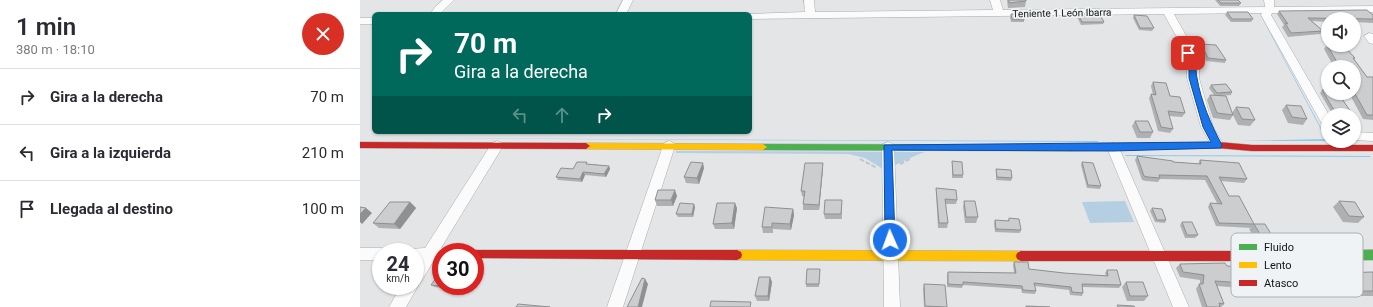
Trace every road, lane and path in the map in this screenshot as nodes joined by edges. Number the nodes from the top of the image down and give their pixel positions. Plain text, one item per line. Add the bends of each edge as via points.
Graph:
1 (449, 0) edge
2 (628, 0) edge
3 (809, 0) edge
4 (994, 0) edge
5 (1269, 5) edge
6 (1373, 9) edge
7 (1167, 11) junction
8 (437, 12) edge
9 (621, 12) edge
10 (999, 13) junction
11 (752, 16) edge
12 (810, 16) junction
13 (360, 21) edge
14 (372, 21) edge
15 (1321, 112) edge
16 (1361, 140) edge
17 (360, 145) edge
18 (1218, 145) junction
19 (497, 146) junction
20 (669, 146) junction
21 (1321, 146) edge
22 (1361, 146) edge
23 (1373, 146) edge
24 (888, 147) junction
25 (1113, 148) junction
26 (857, 157) dead end
27 (915, 158) dead end
28 (888, 181) junction
29 (360, 254) edge
30 (372, 254) edge
31 (428, 254) edge
32 (484, 254) edge
33 (632, 254) junction
34 (890, 255) junction
35 (1363, 255) edge
36 (1373, 255) edge
37 (1160, 256) junction
38 (1231, 256) edge
39 (405, 295) edge
40 (398, 307) edge
41 (615, 307) edge
42 (892, 307) edge
43 (1181, 307) edge

1 - 8 street
2 - 9 street
3 - 12 street
4 - 10 street
5 - 6 street, Teniente 1 León Ibarra
5 - 7 street, Teniente 1 León Ibarra
5 - 15 street via 1266,15
7 - 10 street, Teniente 1 León Ibarra
7 - 18 street via 1184,41 1193,65 1193,78 1208,127
10 - 12 street, Teniente 1 León Ibarra
11 - 12 street, Teniente 1 León Ibarra
13 - 14 street
16 - 23 street
17 - 19 street
18 - 21 street via 1252,148
18 - 25 street
19 - 20 street
19 - 31 street
20 - 24 street
20 - 33 street
22 - 23 street
24 - 25 street
24 - 28 street
25 - 37 street
26 - 28 path via 876,167
27 - 28 path via 895,168
28 - 34 street
29 - 30 street
32 - 33 street
33 - 34 street
33 - 41 street
34 - 37 street
34 - 42 street
35 - 36 street
37 - 38 street
37 - 43 street
39 - 40 street

